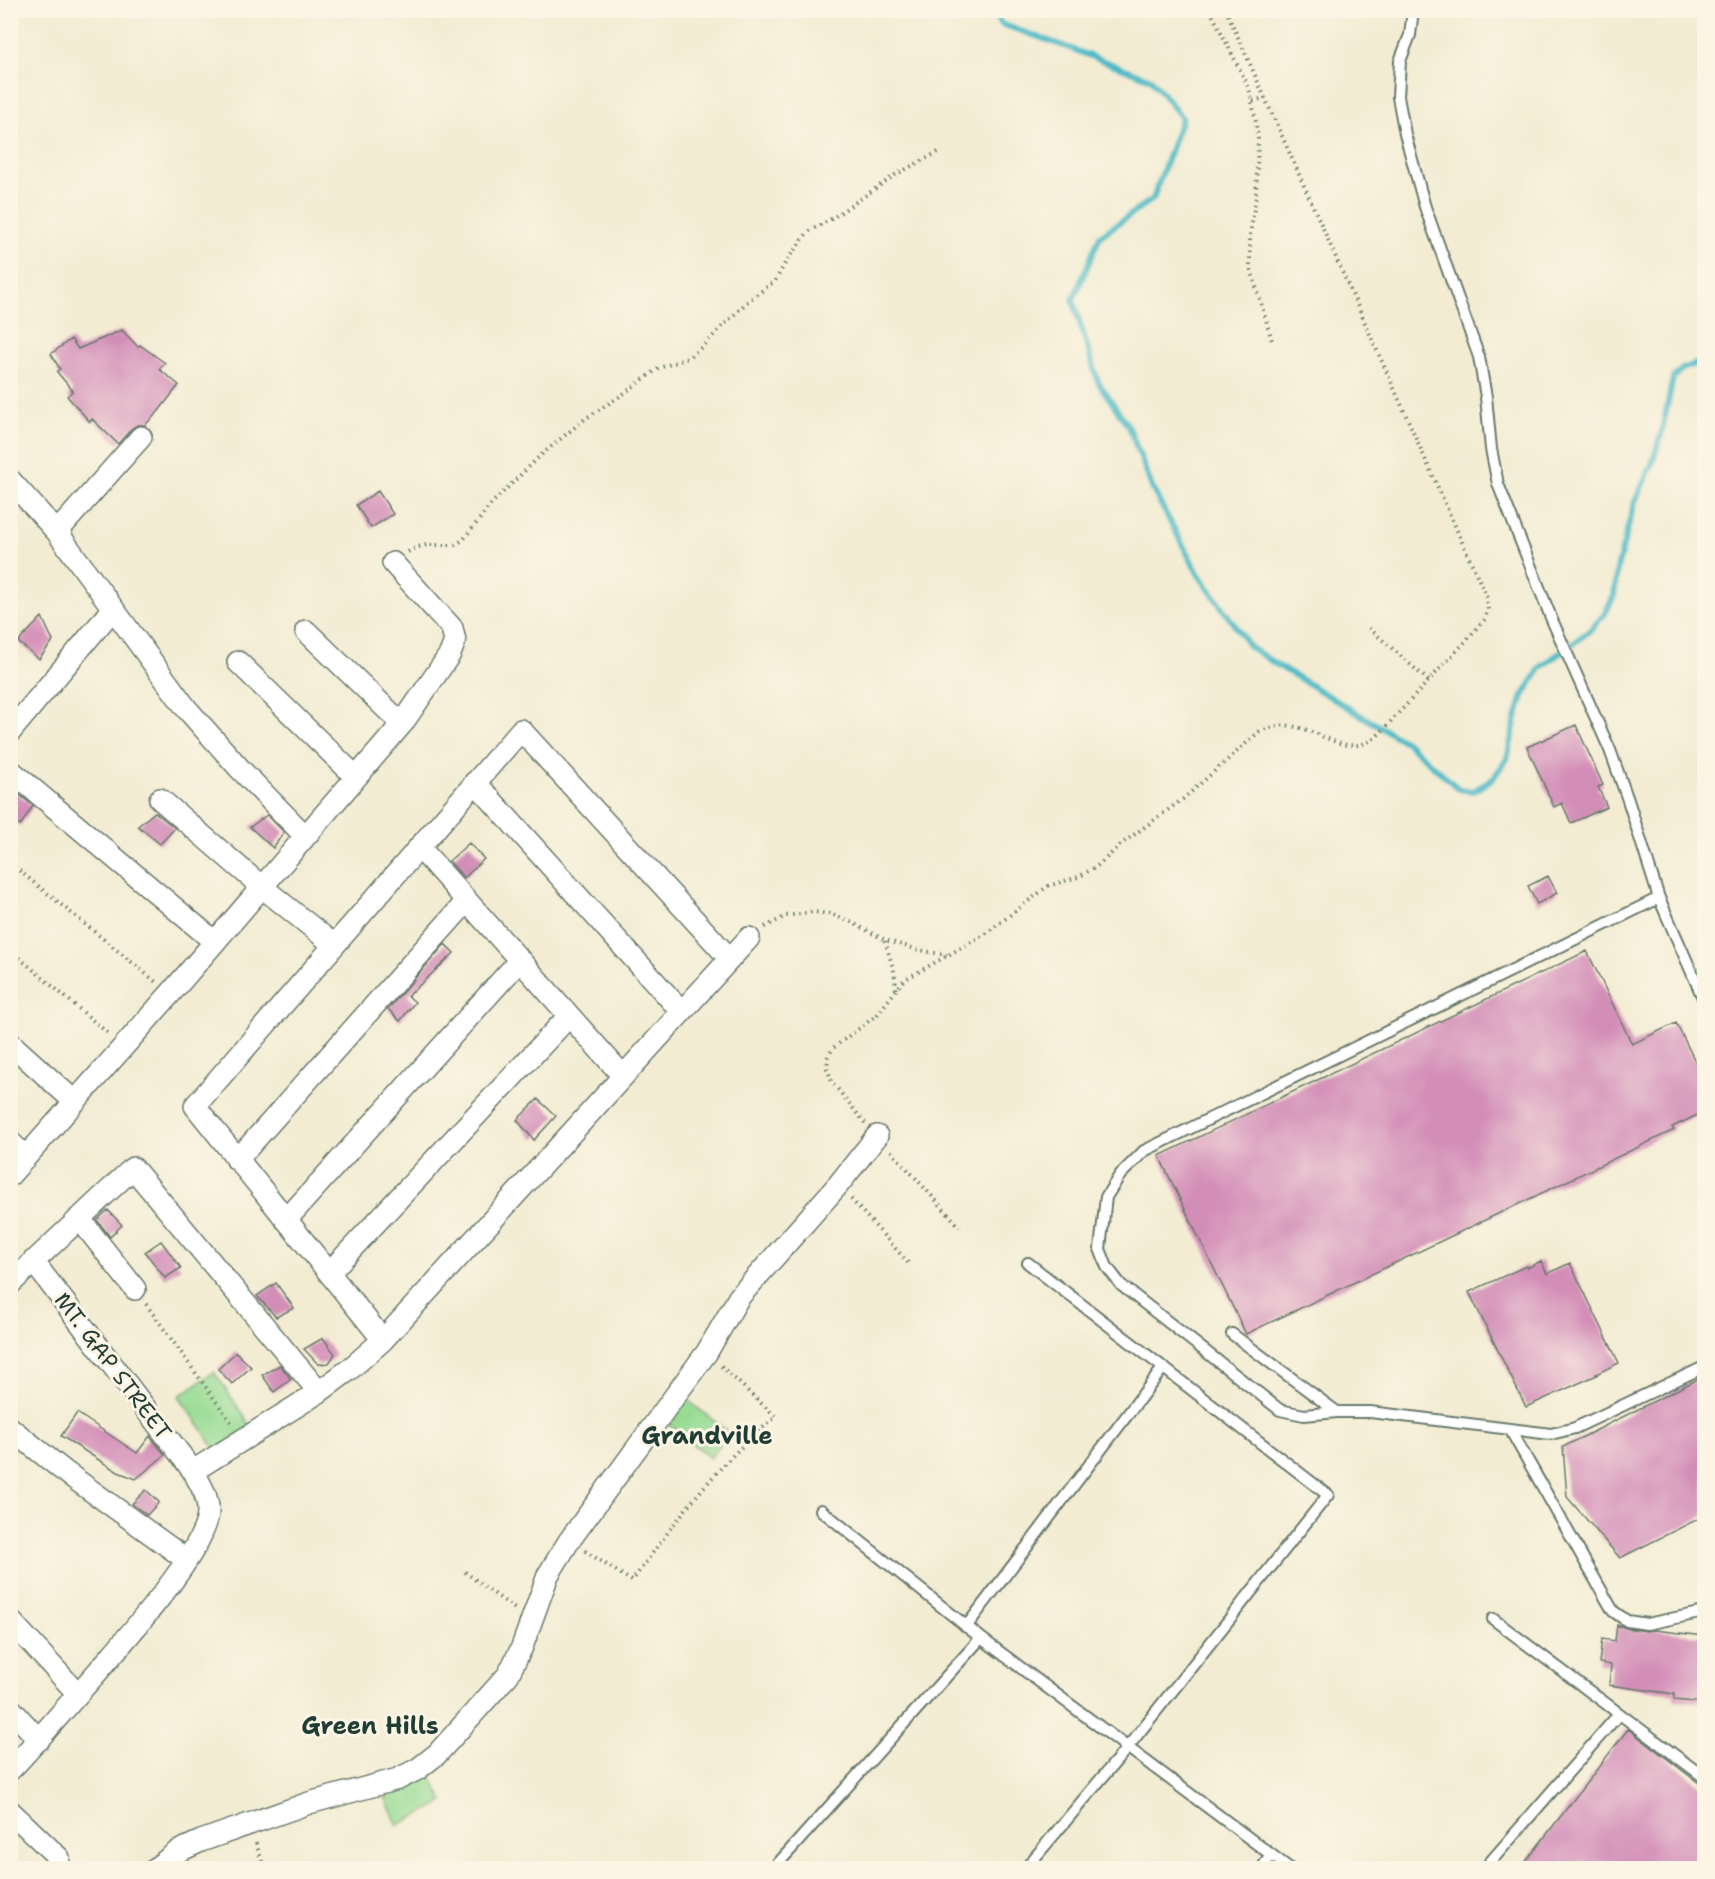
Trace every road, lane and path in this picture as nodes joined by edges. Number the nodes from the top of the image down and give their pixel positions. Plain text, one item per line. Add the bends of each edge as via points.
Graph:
1 (1210, 10) edge
2 (1226, 10) edge
3 (1413, 10) edge
4 (1242, 46) junction
5 (1236, 60) junction
6 (1266, 98) junction
7 (1253, 101) junction
8 (942, 150) dead end
9 (1273, 344) dead end
10 (141, 437) dead end
11 (10, 480) edge
12 (57, 532) junction
13 (393, 563) joint
14 (112, 610) junction
15 (1369, 627) dead end
16 (306, 631) dead end
17 (238, 662) dead end
18 (1429, 681) junction
19 (402, 724) junction
20 (10, 732) edge
21 (10, 770) edge
22 (356, 777) junction
23 (475, 782) junction
24 (160, 800) dead end
25 (305, 837) junction
26 (419, 847) junction
27 (10, 863) edge
28 (262, 886) junction
29 (1659, 898) junction
30 (467, 901) junction
31 (749, 938) joint
32 (885, 940) junction
33 (215, 942) junction
34 (334, 945) junction
35 (10, 950) edge
36 (948, 955) junction
37 (730, 959) junction
38 (520, 960) junction
39 (896, 989) junction
40 (170, 994) junction
41 (1704, 999) edge
42 (681, 1012) junction
43 (569, 1016) junction
44 (10, 1043) edge
45 (124, 1046) junction
46 (623, 1076) junction
47 (75, 1102) junction
48 (877, 1136) junction
49 (10, 1142) edge
50 (26, 1157) junction
51 (237, 1160) junction
52 (10, 1175) edge
53 (838, 1185) junction
54 (79, 1218) junction
55 (286, 1220) junction
56 (960, 1227) dead end
57 (33, 1261) junction
58 (1028, 1263) dead end
59 (911, 1266) dead end
60 (329, 1273) junction
61 (10, 1284) edge
62 (135, 1289) joint
63 (1232, 1334) dead end
64 (382, 1340) junction
65 (706, 1352) junction
66 (1704, 1367) edge
67 (1163, 1368) junction
68 (319, 1392) junction
69 (1337, 1412) junction
70 (10, 1428) edge
71 (1512, 1431) junction
72 (239, 1434) dead end
73 (193, 1471) junction
74 (821, 1510) dead end
75 (569, 1541) junction
76 (187, 1560) junction
77 (465, 1572) dead end
78 (1704, 1612) edge
79 (1493, 1619) dead end
80 (10, 1620) edge
81 (531, 1620) junction
82 (966, 1627) junction
83 (981, 1638) junction
84 (78, 1694) junction
85 (10, 1708) edge
86 (1619, 1714) junction
87 (39, 1740) junction
88 (1127, 1748) junction
89 (10, 1770) edge
90 (1704, 1777) edge
91 (10, 1811) edge
92 (250, 1825) junction
93 (1271, 1855) junction
94 (59, 1858) dead end
95 (156, 1869) edge
96 (264, 1869) edge
97 (774, 1869) edge
98 (1026, 1869) edge
99 (1262, 1869) edge
100 (1289, 1869) edge
101 (1485, 1869) edge

1 - 5 path
2 - 4 path
3 - 29 lane via 1410,35 1400,61 1398,97 1425,207 1479,357 1498,484 1552,620 1610,750
4 - 5 path
4 - 6 path
5 - 7 path
6 - 7 path
6 - 18 path via 1487,598 1484,620
7 - 9 path via 1258,138 1250,266
8 - 13 path via 895,175 808,232 775,281 748,301 703,346 688,358 659,368 586,418 494,501 463,540 455,545 418,547
10 - 12 street
11 - 12 street
12 - 14 street
13 - 19 street via 452,628 455,641
14 - 20 street
14 - 25 street via 186,708
15 - 18 path
16 - 19 street
17 - 22 street
18 - 36 path via 1367,744 1351,746 1289,726 1259,732 1183,799 1096,867 1048,886 984,934
19 - 22 street
21 - 33 street
22 - 25 street
23 - 26 street
23 - 37 street via 521,730
23 - 42 street
24 - 28 street
25 - 28 street
26 - 30 street
26 - 34 street
27 - 40 path
28 - 33 street
28 - 34 street
29 - 41 lane
29 - 69 lane via 1144,1151 1120,1175 1106,1197 1100,1249 1107,1267 1121,1285 1280,1410 1304,1415
30 - 38 street
30 - 51 street
31 - 32 path via 786,916 813,912 831,914
31 - 37 street
32 - 36 path
32 - 39 path
33 - 40 street
34 - 51 street via 195,1106
35 - 45 path
36 - 39 path via 904,980
37 - 42 street
38 - 43 street
38 - 55 street
39 - 48 path via 877,1015 832,1048 828,1057 832,1082
40 - 45 street
42 - 46 street
43 - 46 street
43 - 60 street
44 - 47 street
45 - 47 street
46 - 64 street
47 - 50 street
48 - 53 street
48 - 56 path
49 - 50 street
50 - 52 street
51 - 55 street
53 - 59 path
53 - 65 street via 739,1297
54 - 57 street
54 - 62 street
54 - 68 street via 133,1168
55 - 60 street
57 - 61 street
57 - 73 street, MT. GAP STREET
58 - 67 lane
60 - 64 street
62 - 72 path
63 - 69 lane
64 - 68 street
65 - 75 street
65 - 75 path via 776,1418 728,1459 691,1501 632,1581
66 - 71 lane via 1575,1428 1551,1434
67 - 82 lane
67 - 88 lane via 1328,1495
68 - 73 street
69 - 71 lane via 1370,1412
70 - 76 street
71 - 78 lane via 1613,1611 1627,1621 1647,1624
73 - 76 street, MT. GAP STREET via 209,1510
74 - 82 lane
75 - 81 street via 548,1575
76 - 84 street, MT. GAP STREET
77 - 81 path
79 - 86 lane
80 - 84 street
81 - 92 street via 508,1675 437,1754 418,1769
82 - 83 lane
83 - 88 lane
83 - 97 lane
84 - 87 street, MT. GAP STREET
85 - 87 street
86 - 90 lane
86 - 101 lane
87 - 89 street, MT. GAP STREET
88 - 93 lane
88 - 98 lane
91 - 94 street
92 - 95 street via 177,1852
92 - 96 path
93 - 99 lane
93 - 100 lane

